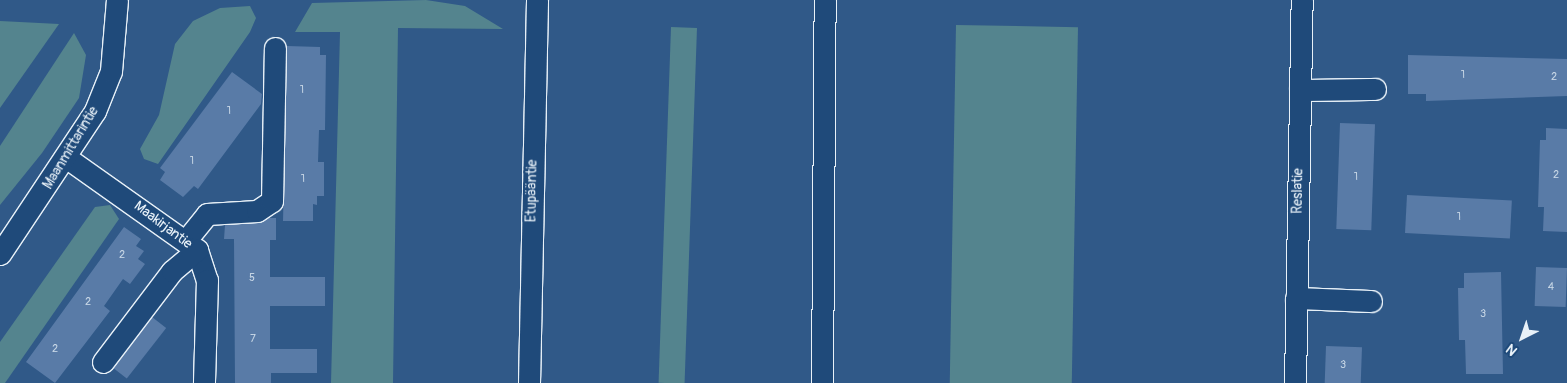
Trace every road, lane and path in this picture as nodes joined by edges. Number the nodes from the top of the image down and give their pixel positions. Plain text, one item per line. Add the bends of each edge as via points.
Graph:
1 (117, 0) edge
2 (537, 0) edge
3 (825, 0) edge
4 (1302, 0) edge
5 (275, 48) dead end
6 (1375, 89) dead end
7 (1300, 90) junction
8 (68, 158) junction
9 (192, 245) junction
10 (0, 254) edge
11 (1296, 298) junction
12 (1371, 301) dead end
13 (103, 362) dead end
14 (204, 383) edge
15 (529, 383) edge
16 (822, 383) edge
17 (1295, 383) edge

1 - 8 street, Maanmittarintie via 111,71 95,111
2 - 15 street, Etupääntie
3 - 16 street
4 - 7 street, Reslatie
5 - 9 street via 272,201 257,211 207,214
6 - 7 street
7 - 11 street, Reslatie
8 - 9 street, Maakirjantie
8 - 10 street, Maanmittarintie
9 - 13 street
9 - 14 street, Maakirjantie via 207,280
11 - 12 street
11 - 17 street, Reslatie

